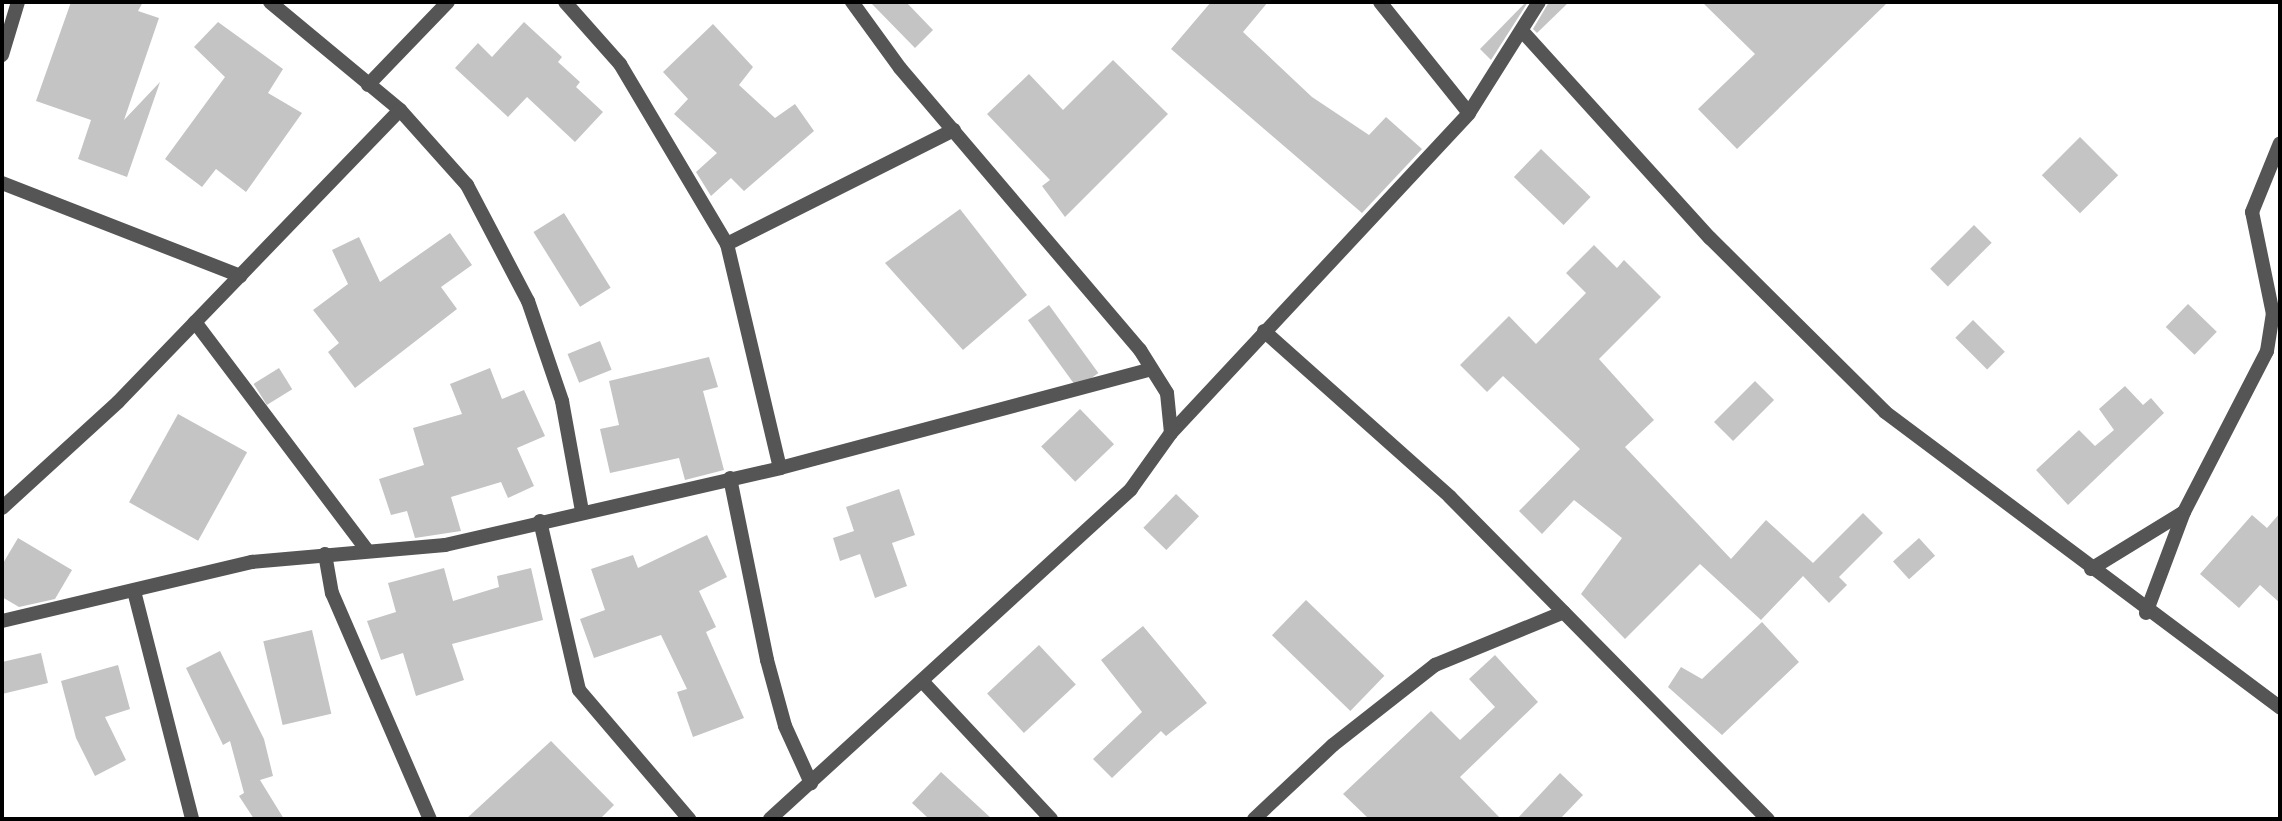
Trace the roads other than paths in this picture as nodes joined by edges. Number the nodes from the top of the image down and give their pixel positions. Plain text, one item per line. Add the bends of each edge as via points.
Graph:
1 (18, 2) edge
2 (270, 2) edge
3 (448, 2) edge
4 (565, 2) edge
5 (852, 2) edge
6 (1380, 2) edge
7 (1539, 2) edge
8 (1523, 32) junction
9 (2, 55) edge
10 (368, 85) junction
11 (400, 110) junction
12 (1469, 113) junction
13 (954, 130) junction
14 (2280, 143) edge
15 (2, 183) edge
16 (727, 244) junction
17 (240, 276) junction
18 (195, 322) junction
19 (1264, 331) junction
20 (1152, 369) junction
21 (1171, 433) junction
22 (780, 468) junction
23 (730, 478) junction
24 (2, 508) edge
25 (582, 511) junction
26 (2184, 512) junction
27 (540, 521) junction
28 (366, 549) junction
29 (325, 554) junction
30 (2091, 569) junction
31 (134, 591) junction
32 (1564, 612) junction
33 (2146, 613) junction
34 (2, 621) edge
35 (922, 681) junction
36 (2280, 708) edge
37 (811, 783) junction
38 (192, 819) edge
39 (430, 819) edge
40 (690, 819) edge
41 (770, 819) edge
42 (1051, 819) edge
43 (1254, 819) edge
44 (1768, 819) edge

1 - 9 street
2 - 10 street
3 - 10 street
4 - 16 street via 620,64
5 - 13 street
6 - 12 street
7 - 8 street
8 - 12 street
8 - 30 street via 1710,238 1885,411
10 - 11 street
11 - 17 street
11 - 25 street via 467,185 528,301 562,401
12 - 19 street
13 - 16 street
13 - 20 street via 1072,265
14 - 26 street via 2252,212 2273,314 2267,351
15 - 17 street
16 - 22 street
17 - 18 street
18 - 24 street
18 - 28 street
19 - 21 street
19 - 32 street via 1450,497
20 - 21 street via 1167,393
20 - 22 street
21 - 35 street via 1131,489
22 - 23 street
23 - 25 street
23 - 37 street via 778,700
25 - 27 street
26 - 30 street
26 - 33 street
27 - 28 street via 445,545
27 - 40 street via 579,690
28 - 29 street
29 - 31 street via 253,562
29 - 39 street via 332,593
30 - 33 street
31 - 34 street
31 - 38 street
32 - 43 street via 1436,665 1332,745
32 - 44 street
33 - 36 street
35 - 37 street
35 - 42 street
37 - 41 street

